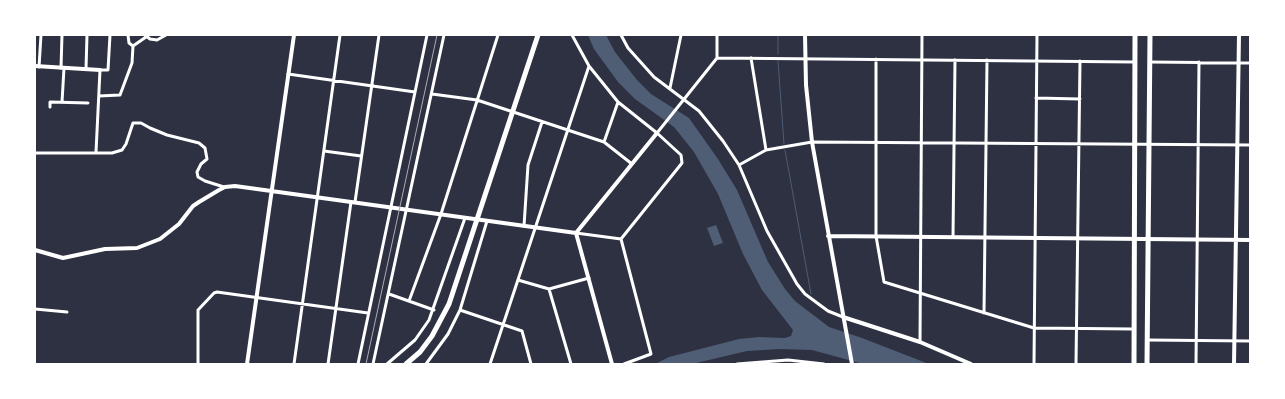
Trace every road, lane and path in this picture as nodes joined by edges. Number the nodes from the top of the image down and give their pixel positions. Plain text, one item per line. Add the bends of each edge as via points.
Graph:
1 (41, 35) edge
2 (62, 35) edge
3 (87, 35) edge
4 (110, 35) edge
5 (128, 35) edge
6 (166, 35) edge
7 (294, 35) edge
8 (340, 35) edge
9 (379, 35) edge
10 (427, 35) edge
11 (444, 35) edge
12 (498, 35) edge
13 (538, 35) edge
14 (572, 35) edge
15 (621, 35) edge
16 (681, 35) edge
17 (717, 35) edge
18 (805, 35) edge
19 (922, 35) edge
20 (1037, 35) edge
21 (1134, 35) edge
22 (1150, 35) edge
23 (1239, 35) edge
24 (145, 36) edge
25 (133, 46) junction
26 (717, 58) junction
27 (751, 58) junction
28 (805, 59) junction
29 (876, 59) junction
30 (922, 60) junction
31 (955, 60) junction
32 (987, 60) junction
33 (1036, 61) junction
34 (1080, 61) junction
35 (1134, 62) junction
36 (1150, 62) junction
37 (1198, 62) junction
38 (1238, 63) junction
39 (1250, 63) edge
40 (37, 66) edge
41 (589, 66) junction
42 (62, 68) junction
43 (86, 69) junction
44 (100, 70) junction
45 (288, 74) junction
46 (334, 80) junction
47 (372, 86) junction
48 (670, 88) junction
49 (415, 92) junction
50 (432, 94) junction
51 (99, 96) junction
52 (1036, 98) junction
53 (684, 99) junction
54 (1080, 99) junction
55 (477, 100) junction
56 (62, 102) junction
57 (618, 102) junction
58 (88, 103) dead end
59 (50, 107) dead end
60 (512, 112) junction
61 (542, 122) junction
62 (568, 130) junction
63 (657, 133) junction
64 (604, 142) junction
65 (812, 142) junction
66 (876, 142) junction
67 (922, 143) junction
68 (954, 143) junction
69 (986, 143) junction
70 (1036, 144) junction
71 (1079, 144) junction
72 (1134, 144) junction
73 (1149, 145) junction
74 (1198, 145) junction
75 (1237, 145) junction
76 (1250, 145) edge
77 (766, 150) junction
78 (324, 151) junction
79 (96, 152) junction
80 (35, 153) edge
81 (361, 156) junction
82 (632, 164) junction
83 (739, 165) junction
84 (225, 187) junction
85 (272, 191) junction
86 (317, 197) junction
87 (353, 202) junction
88 (391, 207) junction
89 (407, 210) junction
90 (441, 214) junction
91 (465, 218) junction
92 (477, 219) junction
93 (487, 221) junction
94 (524, 226) junction
95 (536, 227) junction
96 (576, 233) junction
97 (828, 236) junction
98 (876, 236) junction
99 (921, 237) junction
100 (953, 237) junction
101 (985, 238) junction
102 (1035, 238) junction
103 (1078, 238) junction
104 (620, 239) junction
105 (1134, 239) junction
106 (1148, 239) junction
107 (1197, 239) junction
108 (1236, 240) junction
109 (1250, 240) edge
110 (35, 250) edge
111 (589, 278) junction
112 (518, 280) junction
113 (549, 289) junction
114 (389, 294) junction
115 (921, 294) junction
116 (256, 298) junction
117 (409, 301) junction
118 (302, 304) junction
119 (35, 309) edge
120 (336, 309) junction
121 (434, 310) junction
122 (460, 310) junction
123 (66, 312) dead end
124 (368, 313) junction
125 (984, 313) junction
126 (843, 317) junction
127 (504, 324) junction
128 (1034, 328) junction
129 (1077, 329) junction
130 (1133, 329) junction
131 (1148, 340) junction
132 (1196, 340) junction
133 (1235, 341) junction
134 (1250, 341) edge
135 (920, 342) junction
136 (766, 362) edge
137 (805, 363) edge
138 (198, 364) edge
139 (247, 364) edge
140 (294, 364) edge
141 (328, 364) edge
142 (358, 364) edge
143 (373, 364) edge
144 (387, 364) edge
145 (406, 364) edge
146 (426, 364) edge
147 (490, 364) edge
148 (531, 364) edge
149 (571, 364) edge
150 (612, 364) edge
151 (624, 364) edge
152 (737, 364) edge
153 (824, 364) edge
154 (852, 364) edge
155 (972, 364) edge
156 (1034, 364) edge
157 (1076, 364) edge
158 (1134, 364) edge
159 (1147, 364) edge
160 (1196, 364) edge
161 (1234, 364) edge

1 - 40 street
2 - 42 street
3 - 43 street
4 - 44 street via 108,70
5 - 25 street
6 - 24 street via 157,40
7 - 45 street
8 - 46 street
9 - 47 street
10 - 49 street
11 - 50 street
12 - 55 street
13 - 60 main road
14 - 41 street
15 - 48 street via 654,78
16 - 48 street
17 - 26 street
18 - 28 street
19 - 30 street
20 - 33 street
21 - 35 main road
22 - 36 main road
23 - 38 street
24 - 25 street
25 - 51 street via 132,63 120,95
26 - 27 street
26 - 53 street
27 - 28 street
27 - 77 street
28 - 29 street
28 - 65 street
29 - 30 street
29 - 66 street
30 - 31 street
30 - 67 street
31 - 32 street
31 - 68 street
32 - 33 street
32 - 69 street
33 - 34 street
33 - 52 street
34 - 35 street
34 - 54 street
35 - 72 main road
36 - 37 street
36 - 73 main road
37 - 38 street
37 - 74 street
38 - 39 street
38 - 75 street
40 - 42 street
41 - 57 street
41 - 62 street
42 - 43 street
42 - 56 street
43 - 44 street
44 - 51 street
45 - 46 street
45 - 85 street
46 - 47 street
46 - 78 street
47 - 49 street
47 - 81 street
48 - 53 street
49 - 88 street
50 - 55 street
50 - 89 street
51 - 79 street
52 - 54 street
52 - 70 street
53 - 63 street
53 - 83 street via 704,118
54 - 71 street
55 - 60 street
55 - 90 street
56 - 58 street
56 - 59 street via 50,102
57 - 63 street
57 - 64 street
60 - 61 street
60 - 92 main road
61 - 62 street
61 - 94 street via 529,160
62 - 64 street
62 - 95 street
63 - 82 street
63 - 104 street via 681,155 682,163
64 - 82 street
65 - 66 street
65 - 77 street
65 - 97 street
66 - 67 street
66 - 98 street
67 - 68 street
67 - 99 street
68 - 69 street
68 - 100 street
69 - 70 street
69 - 101 street
70 - 71 street
70 - 102 street
71 - 72 street
71 - 103 street
72 - 73 street
72 - 105 main road
73 - 74 street
73 - 106 main road
74 - 75 street
74 - 107 street
75 - 76 street
75 - 108 street
77 - 83 street
78 - 81 street
78 - 86 street
79 - 80 street
79 - 84 street via 122,150 133,123 141,123 167,135 199,143 205,148 206,159 197,172 198,177
81 - 87 street
82 - 96 street
83 - 126 street via 767,231 797,284 828,311
84 - 85 street
84 - 110 street via 193,206 179,224 160,239 137,248 105,248 63,258
85 - 86 street
85 - 116 street
86 - 87 street
86 - 118 street
87 - 88 street
87 - 120 street
88 - 89 street
88 - 124 street
89 - 90 street
89 - 114 street
90 - 91 street
90 - 117 street
91 - 92 street
91 - 121 street
92 - 93 street
92 - 145 main road via 445,312 426,343
93 - 94 street
93 - 122 street
94 - 95 street
95 - 96 street
95 - 112 street
96 - 104 street
96 - 111 street
97 - 98 street
97 - 126 street
98 - 99 street
98 - 115 street via 884,282
99 - 100 street
99 - 115 street
100 - 101 street
101 - 102 street
101 - 125 street
102 - 103 street
102 - 128 street
103 - 105 street
103 - 129 street
104 - 151 street via 651,354
105 - 106 street
105 - 130 main road
106 - 107 street
106 - 131 main road
107 - 108 street
107 - 132 street
108 - 109 street
108 - 133 street
111 - 113 street
111 - 150 street
112 - 113 street
112 - 127 street
113 - 149 street
114 - 117 street
114 - 143 street
115 - 125 street
115 - 135 street
116 - 118 street
116 - 138 street via 214,292 200,307
116 - 139 street
117 - 121 street
118 - 120 street
118 - 140 street
119 - 123 street
120 - 124 street
120 - 141 street
121 - 144 street via 415,340
122 - 127 street
122 - 146 street via 448,334
124 - 142 street
125 - 128 street
126 - 135 street
126 - 154 street
127 - 147 street
127 - 148 street via 522,331
128 - 129 street
128 - 156 street
129 - 130 street
129 - 157 street
130 - 158 main road
131 - 132 street
131 - 159 main road
132 - 133 street
132 - 160 street
133 - 134 street
133 - 161 street
135 - 155 street
136 - 137 street
136 - 152 street
137 - 153 street

